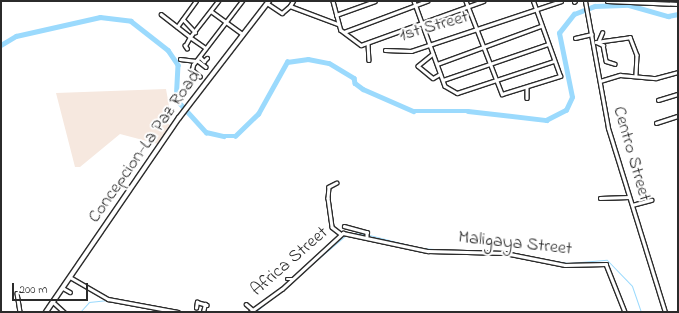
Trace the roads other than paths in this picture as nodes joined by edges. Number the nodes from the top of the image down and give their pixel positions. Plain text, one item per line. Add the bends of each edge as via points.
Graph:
1 (196, 1) edge
2 (218, 1) edge
3 (242, 1) edge
4 (294, 1) edge
5 (333, 1) edge
6 (375, 1) edge
7 (414, 1) edge
8 (427, 1) edge
9 (466, 1) edge
10 (483, 1) edge
11 (533, 1) edge
12 (585, 1) edge
13 (607, 1) edge
14 (268, 2) edge
15 (560, 2) edge
16 (677, 3) edge
17 (416, 5) junction
18 (290, 6) junction
19 (468, 6) junction
20 (535, 8) junction
21 (211, 11) junction
22 (162, 14) dead end
23 (336, 15) junction
24 (183, 19) junction
25 (226, 22) junction
26 (339, 24) junction
27 (422, 24) junction
28 (541, 26) junction
29 (177, 27) junction
30 (477, 29) junction
31 (195, 32) junction
32 (344, 32) junction
33 (602, 33) dead end
34 (243, 34) junction
35 (592, 34) junction
36 (190, 37) junction
37 (575, 38) dead end
38 (596, 42) junction
39 (368, 43) junction
40 (548, 44) junction
41 (430, 45) junction
42 (483, 46) junction
43 (206, 48) junction
44 (187, 49) dead end
45 (384, 50) dead end
46 (433, 54) junction
47 (200, 57) junction
48 (207, 58) dead end
49 (180, 59) dead end
50 (368, 60) dead end
51 (197, 61) junction
52 (554, 61) junction
53 (437, 64) junction
54 (615, 64) dead end
55 (490, 65) junction
56 (206, 67) dead end
57 (678, 72) edge
58 (440, 74) junction
59 (636, 75) junction
60 (200, 77) dead end
61 (443, 80) junction
62 (600, 81) junction
63 (496, 82) junction
64 (527, 87) junction
65 (678, 94) edge
66 (527, 98) dead end
67 (658, 100) dead end
68 (678, 116) edge
69 (656, 122) dead end
70 (337, 183) dead end
71 (630, 197) junction
72 (600, 198) dead end
73 (651, 200) dead end
74 (632, 205) junction
75 (344, 226) dead end
76 (341, 234) junction
77 (346, 234) joint
78 (367, 235) junction
79 (70, 277) junction
80 (286, 279) dead end
81 (293, 279) junction
82 (63, 288) junction
83 (70, 292) dead end
84 (17, 293) dead end
85 (53, 302) junction
86 (246, 304) dead end
87 (196, 308) dead end
88 (253, 310) junction
89 (48, 311) edge
90 (20, 312) edge
91 (64, 312) edge
92 (178, 312) edge
93 (203, 312) edge
94 (250, 312) edge
95 (625, 312) edge
96 (665, 312) edge

1 - 24 street
2 - 21 street
3 - 25 street
4 - 18 street
5 - 23 street
6 - 23 street
7 - 17 street
8 - 17 street
9 - 19 street
10 - 19 street
11 - 20 street
12 - 35 street, Centro Street
13 - 16 street
14 - 18 street via 282,13
14 - 34 main road, Concepcion-La Paz Road
15 - 20 street, 1st Street
17 - 27 street
17 - 32 street
18 - 26 street
19 - 27 street
19 - 30 street
20 - 28 street
20 - 30 street, 1st Street
21 - 25 street
21 - 31 street
22 - 29 street
23 - 26 street
24 - 29 street
24 - 31 street
25 - 34 street
25 - 43 street
26 - 32 street
27 - 39 street
27 - 41 street
28 - 40 street
28 - 42 street
29 - 36 street
30 - 41 street, 1st Street
30 - 42 street
31 - 36 street
32 - 39 street via 355,43
33 - 38 street
34 - 79 main road, Concepcion-La Paz Road via 182,114
35 - 37 street
35 - 38 street, Centro Street
36 - 43 street
36 - 44 street via 185,46
38 - 54 street via 603,45 606,61
38 - 59 street via 630,37 637,55
38 - 62 street, Centro Street
39 - 50 street
40 - 52 street
40 - 55 street
41 - 45 street, 1st Street via 406,52
41 - 46 street
42 - 53 street
42 - 55 street
43 - 47 street
46 - 53 street
46 - 58 street via 418,66 433,78
47 - 48 street via 204,61
47 - 51 street
49 - 51 street
51 - 56 street
51 - 60 street via 192,69
52 - 63 street
52 - 64 street via 560,76
53 - 58 street
55 - 61 street
55 - 63 street
57 - 59 street via 656,78
58 - 61 street
59 - 62 street
61 - 63 street via 446,87 457,93
62 - 71 street, Centro Street via 607,124
63 - 64 street via 500,93
64 - 66 street
65 - 67 street
68 - 69 street
70 - 76 street via 329,187 328,198 332,227
71 - 72 street
71 - 74 street, Centro Street
73 - 74 street
74 - 96 street, Centro Street
75 - 78 street
76 - 77 street, Africa Street
76 - 81 street, Africa Street
77 - 78 street, Maligaya Street
78 - 95 street, Maligaya Street via 428,251 505,253 565,266 606,264
79 - 82 main road, Concepcion-La Paz Road
79 - 92 street via 108,299
80 - 81 street
81 - 88 street, Africa Street
82 - 83 street
82 - 85 main road, Concepcion-La Paz Road
84 - 90 street
85 - 89 main road, Concepcion-La Paz Road
85 - 91 street
86 - 88 street
87 - 93 street via 197,302 206,304
88 - 94 street, Africa Street

